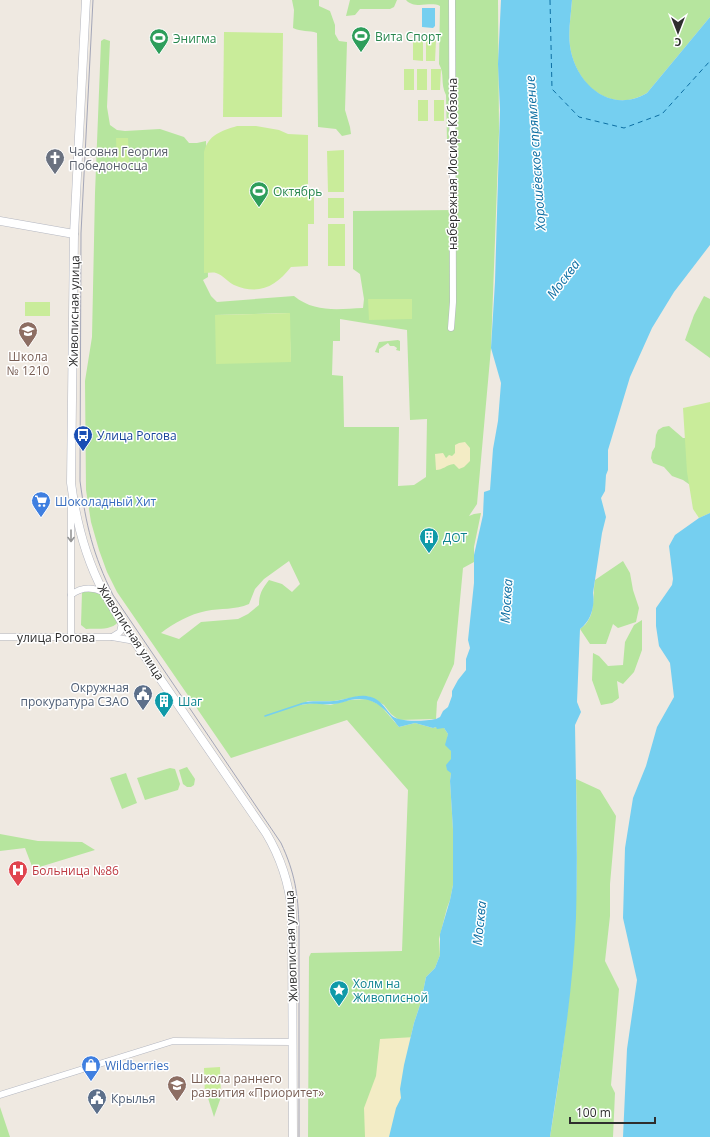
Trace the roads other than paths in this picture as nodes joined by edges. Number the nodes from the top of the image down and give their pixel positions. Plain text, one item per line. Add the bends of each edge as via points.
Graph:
1 (86, 0) edge
2 (452, 0) edge
3 (0, 221) edge
4 (74, 234) junction
5 (451, 328) dead end
6 (71, 483) junction
7 (103, 592) junction
8 (71, 595) junction
9 (122, 623) junction
10 (0, 637) edge
11 (112, 637) junction
12 (71, 638) junction
13 (135, 641) junction
14 (293, 1042) junction
15 (0, 1095) edge
16 (293, 1137) edge

1 - 4 street, Живописная улица
2 - 5 street, набережная Иосифа Кобзона
3 - 4 street
4 - 6 street, Живописная улица
6 - 7 street, Живописная улица via 81,540
6 -> 8 street
7 - 8 street via 82,588
7 - 9 street, Живописная улица
8 - 12 street
9 - 11 street, улица Рогова via 120,632
9 - 13 street, Живописная улица
10 - 12 street, улица Рогова
11 - 12 street, улица Рогова
11 - 13 street, улица Рогова
13 - 14 street, Живописная улица via 266,833 283,867 292,912
14 - 15 street via 173,1041
14 - 16 street, Живописная улица

